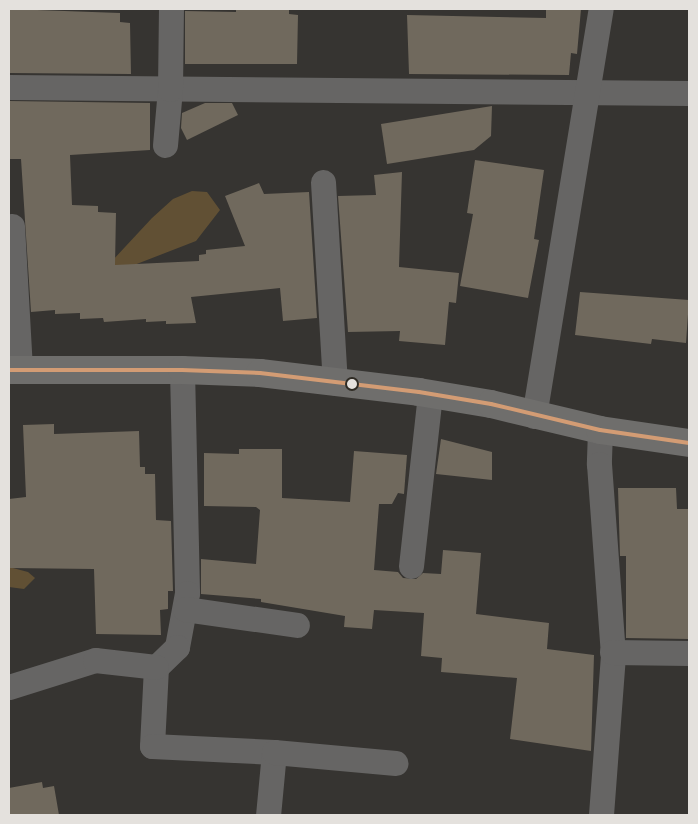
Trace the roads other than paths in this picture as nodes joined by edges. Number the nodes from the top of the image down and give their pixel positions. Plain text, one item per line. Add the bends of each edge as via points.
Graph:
1 (171, 9) edge
2 (601, 9) edge
3 (9, 87) edge
4 (170, 88) junction
5 (588, 92) junction
6 (689, 93) edge
7 (165, 146) dead end
8 (323, 182) dead end
9 (12, 226) dead end
10 (15, 370) edge
11 (182, 370) junction
12 (334, 383) junction
13 (430, 394) junction
14 (534, 416) junction
15 (600, 430) junction
16 (689, 443) edge
17 (411, 566) dead end
18 (185, 609) junction
19 (296, 625) dead end
20 (612, 652) junction
21 (689, 653) edge
22 (156, 667) junction
23 (9, 687) edge
24 (274, 752) junction
25 (396, 763) dead end
26 (268, 815) edge
27 (601, 815) edge

1 - 4 street
2 - 5 street
3 - 4 street
4 - 5 street
4 - 7 street
5 - 6 street
5 - 14 street
8 - 12 street
9 - 10 street
10 - 11 main road
11 - 12 main road via 260,374
11 - 18 street
12 - 13 main road
13 - 14 main road via 491,404
13 - 17 street
14 - 15 main road
15 - 16 main road
15 - 20 street via 599,464
18 - 19 street
18 - 22 street via 177,647
20 - 21 street
20 - 27 street
22 - 23 street via 95,660
22 - 24 street via 152,746
24 - 25 street
24 - 26 street

